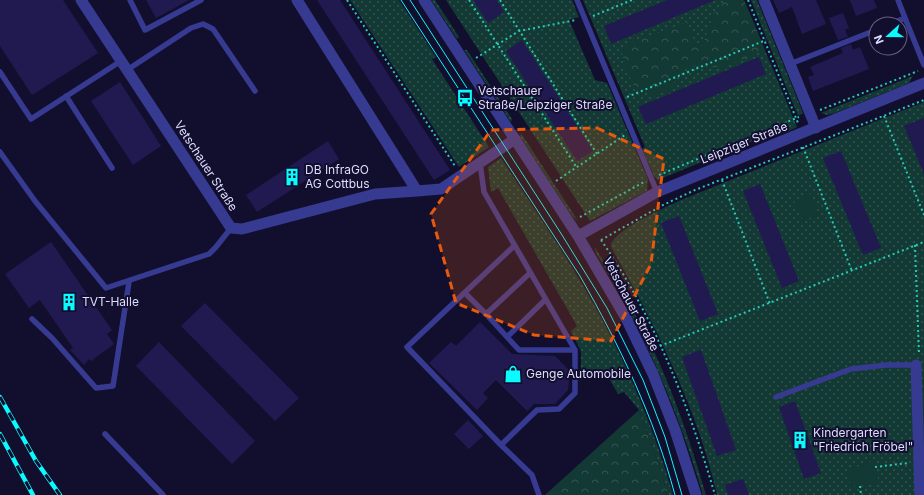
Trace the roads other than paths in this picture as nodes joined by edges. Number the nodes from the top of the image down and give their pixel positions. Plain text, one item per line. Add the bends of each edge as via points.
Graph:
1 (81, 0) edge
2 (130, 0) edge
3 (201, 0) edge
4 (297, 0) edge
5 (424, 0) edge
6 (576, 0) edge
7 (764, 0) edge
8 (898, 0) edge
9 (904, 16) edge
10 (908, 25) edge
11 (868, 33) edge
12 (790, 64) junction
13 (124, 65) junction
14 (924, 65) edge
15 (0, 72) edge
16 (924, 83) edge
17 (255, 91) dead end
18 (66, 96) junction
19 (816, 128) junction
20 (515, 140) junction
21 (0, 152) edge
22 (480, 163) junction
23 (112, 168) dead end
24 (417, 191) junction
25 (657, 192) junction
26 (231, 228) junction
27 (583, 233) junction
28 (514, 246) junction
29 (530, 274) junction
30 (129, 282) junction
31 (465, 292) junction
32 (545, 300) junction
33 (486, 314) junction
34 (32, 319) dead end
35 (507, 337) junction
36 (575, 350) junction
37 (916, 365) joint
38 (776, 397) dead end
39 (105, 434) dead end
40 (501, 444) junction
41 (163, 495) edge
42 (539, 495) edge
43 (696, 495) edge
44 (920, 495) edge

1 - 13 street, Vetschauer Straße
2 - 3 lane via 145,30
4 - 24 street
5 - 20 street, Vetschauer Straße
6 - 25 lane
7 - 12 street
8 - 9 lane
10 - 14 lane
11 - 12 lane
12 - 19 street
13 - 17 lane via 203,24 213,29
13 - 18 lane
13 - 26 street, Vetschauer Straße
15 - 18 lane via 31,119
16 - 19 street, Leipziger Straße
18 - 23 lane
19 - 25 street, Leipziger Straße
20 - 22 street, Vetschauer Straße
20 - 27 street, Vetschauer Straße
21 - 30 lane via 34,201 106,288
22 - 24 street, Vetschauer Straße via 441,189
22 - 28 lane via 484,192
24 - 26 street, Vetschauer Straße via 375,194 242,229
25 - 27 street, Leipziger Straße
26 - 30 lane via 208,254
27 - 43 street, Vetschauer Straße via 653,374
28 - 29 lane
28 - 31 lane
29 - 32 lane
29 - 33 lane
30 - 34 lane via 114,386 96,388
31 - 33 lane
31 - 40 lane via 407,347
32 - 35 lane
32 - 36 lane
33 - 35 lane
35 - 36 lane via 520,350
36 - 40 lane via 574,393 559,409 537,410
37 - 38 lane via 886,365 851,370
37 - 44 street
39 - 41 lane
40 - 42 lane via 532,475

